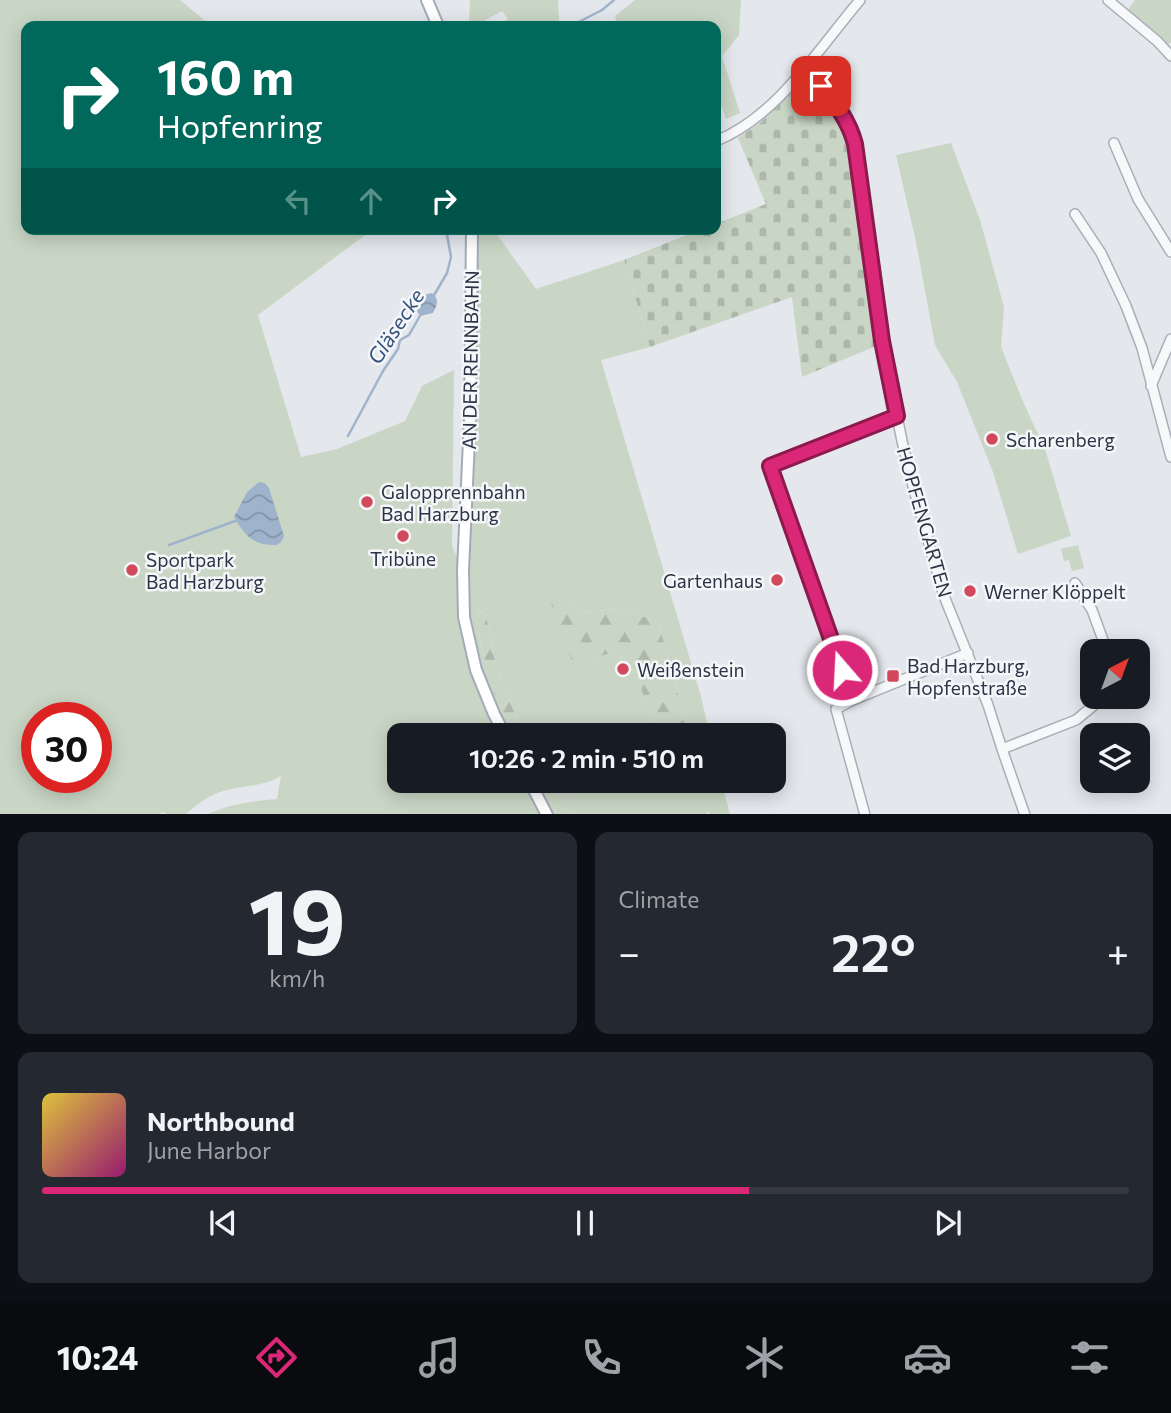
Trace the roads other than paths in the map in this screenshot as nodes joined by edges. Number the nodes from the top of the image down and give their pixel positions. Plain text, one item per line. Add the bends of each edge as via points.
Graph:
1 (428, 0) edge
2 (860, 0) edge
3 (1108, 0) edge
4 (436, 21) edge
5 (1171, 56) edge
6 (805, 69) junction
7 (721, 139) edge
8 (1114, 143) dead end
9 (1075, 215) dead end
10 (472, 235) edge
11 (1171, 252) edge
12 (1171, 339) edge
13 (1151, 386) junction
14 (897, 416) junction
15 (1171, 457) edge
16 (1075, 583) dead end
17 (1103, 639) edge
18 (968, 653) junction
19 (853, 700) junction
20 (1089, 709) edge
21 (500, 723) edge
22 (1002, 750) junction
23 (535, 793) edge
24 (547, 814) edge
25 (865, 814) edge
26 (1025, 814) edge

1 - 4 main road
2 - 6 street
3 - 5 street
6 - 7 street via 764,111
6 - 14 street, HOPFENGARTEN via 837,105 855,144
8 - 11 street via 1138,199
9 - 13 street via 1101,253 1126,306
10 - 21 main road, AN DER RENNBAHN via 464,617 476,670
12 - 13 street
13 - 15 street
14 - 18 street, HOPFENGARTEN via 941,585
14 - 19 street via 770,466
16 - 17 street
18 - 19 street
18 - 22 street, HOPFENGARTEN
19 - 25 street via 836,709
20 - 22 street via 1076,720
22 - 26 street, HOPFENGARTEN
23 - 24 main road

